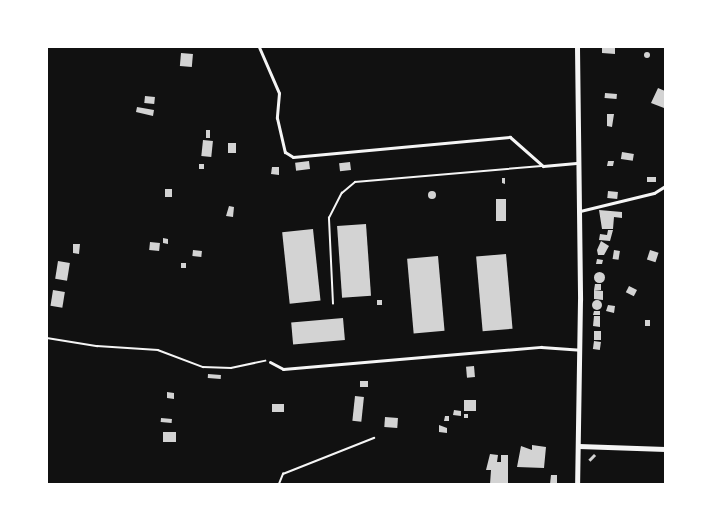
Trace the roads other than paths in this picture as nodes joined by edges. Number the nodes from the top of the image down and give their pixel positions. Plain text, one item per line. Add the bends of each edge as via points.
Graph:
1 (259, 47) edge
2 (576, 47) edge
3 (579, 163) junction
4 (543, 166) junction
5 (665, 186) edge
6 (580, 211) junction
7 (333, 304) dead end
8 (580, 350) junction
9 (270, 362) road end
10 (579, 446) junction
11 (665, 449) edge
12 (577, 484) edge

1 - 4 street via 279,93 277,118 285,152 294,157 510,137
2 - 3 main road
3 - 4 street
3 - 6 main road
4 - 7 lane via 355,182 342,193 329,218
5 - 6 street via 654,193
6 - 8 main road
8 - 9 street via 541,346 283,369
8 - 10 main road
10 - 11 main road
10 - 12 main road

